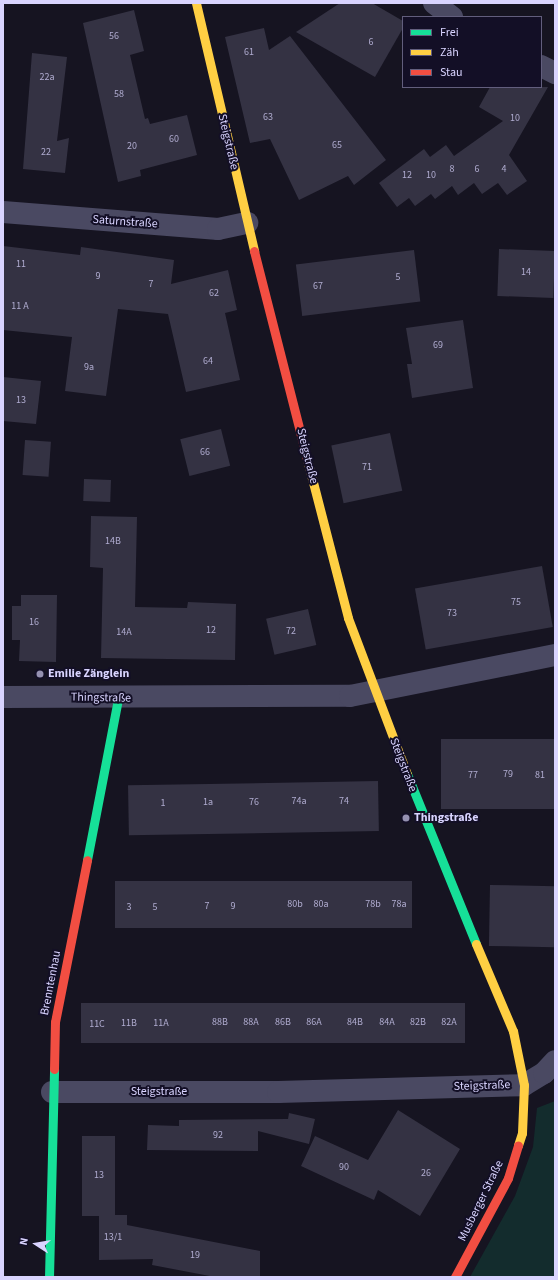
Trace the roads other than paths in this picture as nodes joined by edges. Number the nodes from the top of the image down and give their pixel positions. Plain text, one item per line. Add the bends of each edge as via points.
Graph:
1 (196, 3) edge
2 (434, 3) edge
3 (451, 16) edge
4 (542, 66) edge
5 (555, 73) edge
6 (3, 212) edge
7 (247, 223) junction
8 (555, 655) edge
9 (374, 690) junction
10 (3, 697) edge
11 (118, 699) junction
12 (555, 1061) edge
13 (524, 1085) junction
14 (52, 1092) junction
15 (49, 1277) edge
16 (455, 1277) edge

1 - 7 street, Steigstraße
2 - 3 street
4 - 5 street
6 - 7 street, Saturnstraße via 218,229
7 - 9 street, Steigstraße via 348,618
8 - 9 street, Thingstraße
9 - 11 street, Thingstraße via 350,696
9 - 13 street, Steigstraße via 513,1031
10 - 11 street, Thingstraße
11 - 14 street, Brenntenhau via 56,1022
12 - 13 street via 544,1073
13 - 14 street, Steigstraße via 278,1092
13 - 16 street, Musberger Straße via 522,1133 508,1178
14 - 15 street, Brenntenhau

